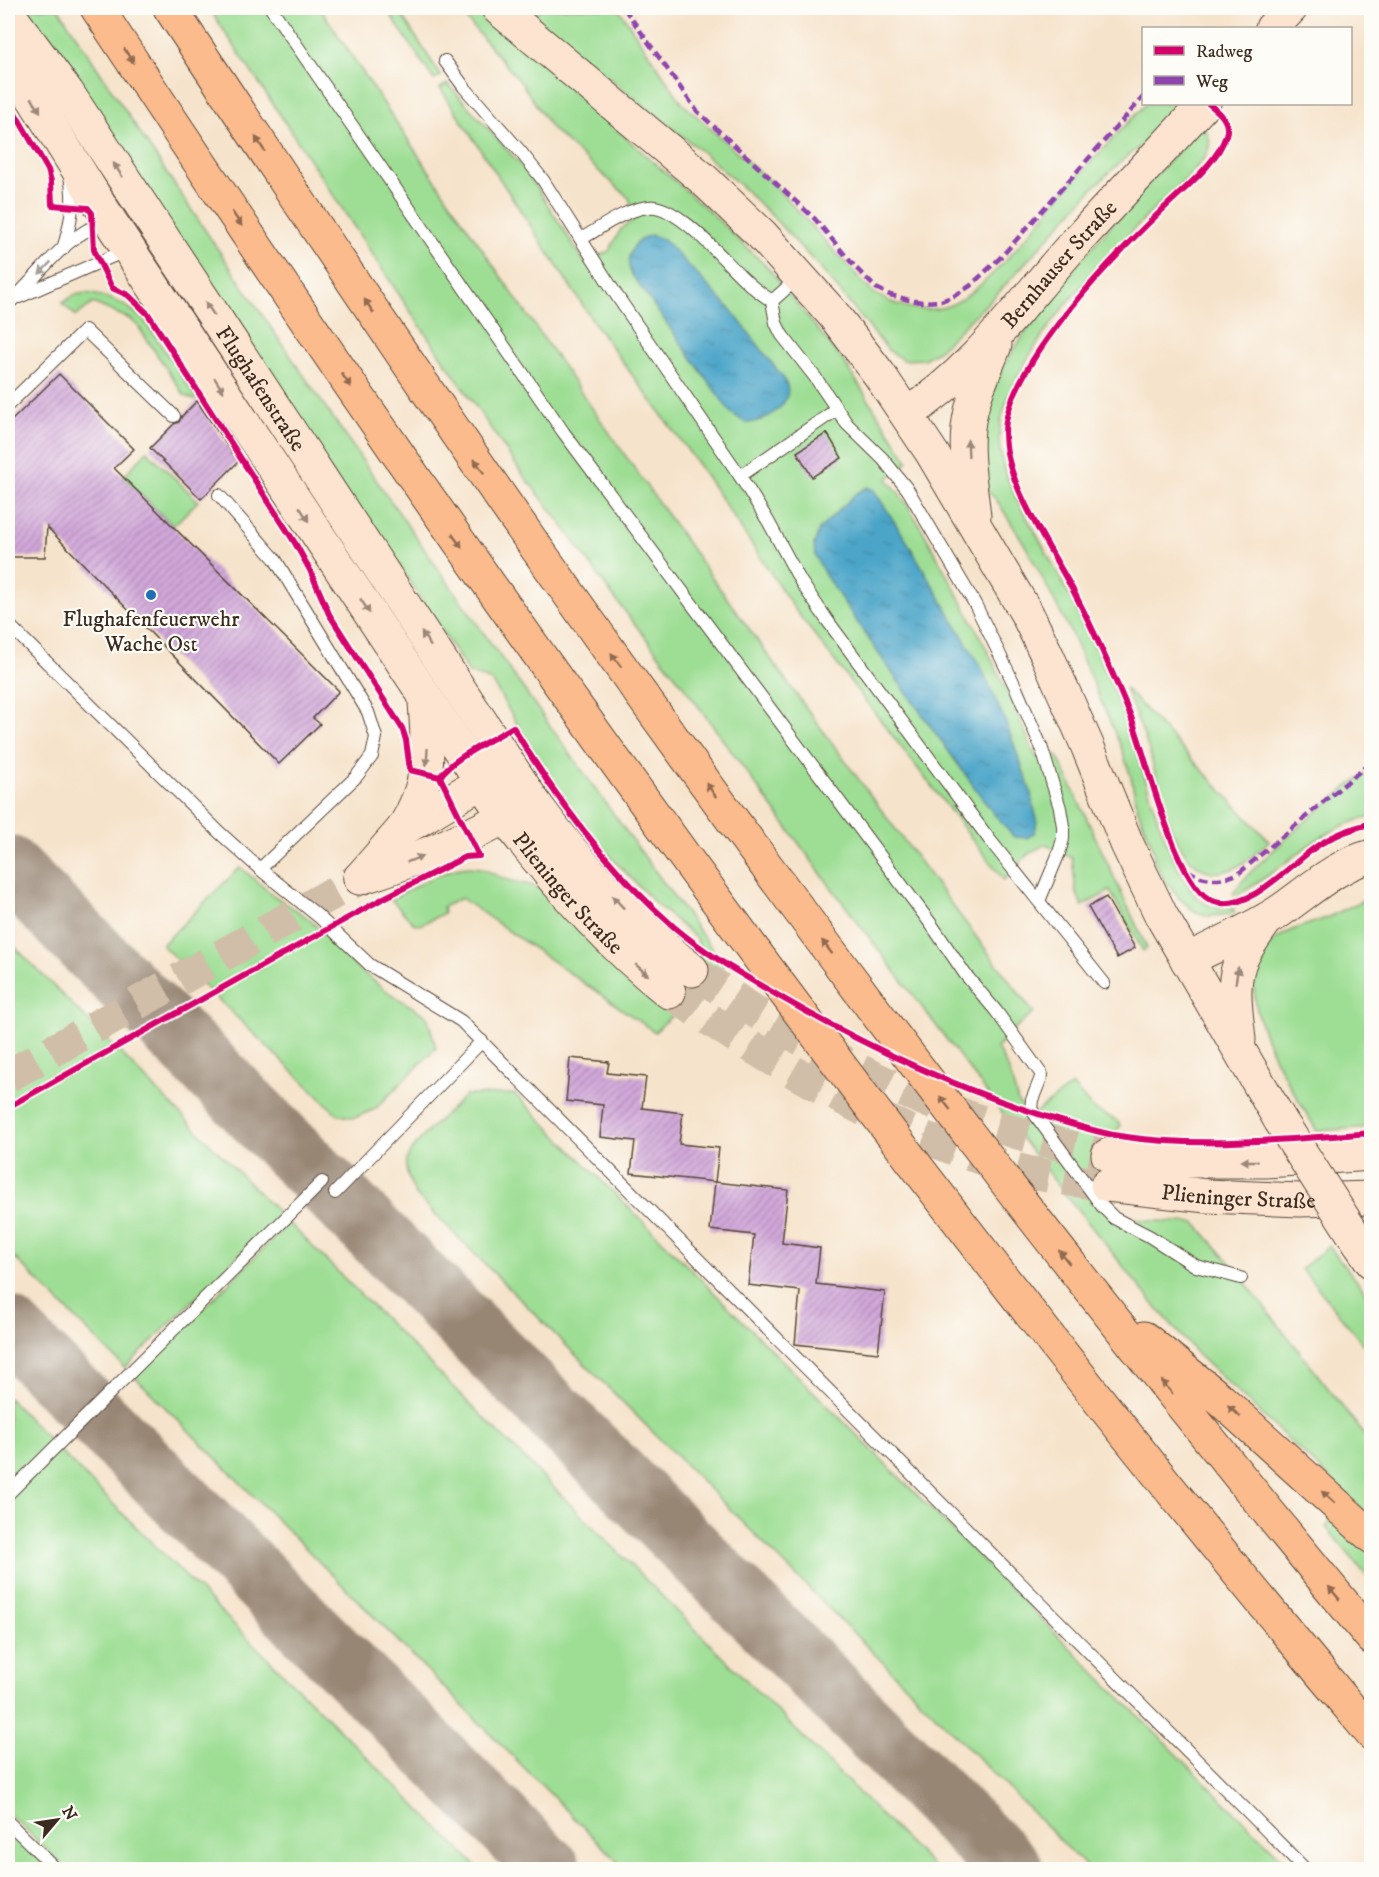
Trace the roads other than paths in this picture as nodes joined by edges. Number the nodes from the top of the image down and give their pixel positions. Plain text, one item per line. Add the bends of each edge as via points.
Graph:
1 (97, 8) edge
2 (170, 8) edge
3 (271, 8) edge
4 (498, 8) edge
5 (1291, 8) edge
6 (8, 13) edge
7 (1273, 27) edge
8 (8, 58) edge
9 (445, 61) dead end
10 (1203, 105) edge
11 (65, 152) junction
12 (134, 229) junction
13 (581, 239) junction
14 (63, 249) junction
15 (800, 276) junction
16 (772, 301) junction
17 (10, 302) edge
18 (1002, 328) junction
19 (8, 405) edge
20 (836, 410) junction
21 (907, 414) junction
22 (174, 416) dead end
23 (740, 476) junction
24 (219, 495) dead end
25 (976, 527) junction
26 (8, 624) edge
27 (425, 699) junction
28 (510, 766) junction
29 (481, 782) junction
30 (533, 801) junction
31 (505, 817) junction
32 (403, 829) junction
33 (1371, 856) edge
34 (260, 869) junction
35 (1039, 901) junction
36 (1267, 919) junction
37 (1187, 960) junction
38 (692, 970) tunnel mouth
39 (1104, 983) dead end
40 (669, 992) tunnel mouth
41 (482, 1041) junction
42 (1241, 1054) junction
43 (1371, 1155) edge
44 (322, 1182) dead end
45 (334, 1193) dead end
46 (1371, 1198) edge
47 (1365, 1252) edge
48 (1241, 1278) dead end
49 (1100, 1303) junction
50 (8, 1494) edge
51 (1371, 1537) edge
52 (1371, 1638) edge
53 (1371, 1734) edge
54 (8, 1822) edge
55 (57, 1869) edge
56 (1306, 1869) edge

1 -> 53 highway via 414,479 700,879 870,1106 1093,1392
49 -> 2 highway via 907,1055 604,642 420,381
3 - 48 lane via 564,433 1042,1075 1031,1109 1102,1206 1118,1221 1196,1266
4 - 15 main road via 702,178
5 - 7 main road
12 -> 6 main road, Flughafenstraße via 67,92
8 -> 11 main road, Flughafenstraße
9 - 13 lane via 536,171
10 - 18 main road, Bernhauser Straße
11 - 12 main road, Flughafenstraße
11 - 14 lane via 74,207
12 - 14 lane via 89,229
12 - 17 lane
12 -> 27 main road, Flughafenstraße
28 -> 12 main road, Flughafenstraße
13 - 16 lane via 631,211 663,208 683,221
13 - 23 lane
14 -> 17 lane
15 - 16 lane
15 - 21 main road via 864,353
16 - 20 lane via 782,336
18 - 21 main road, Bernhauser Straße via 934,397
25 -> 18 main road via 968,428 975,396
19 - 22 lane via 85,330
20 - 23 lane
20 - 35 lane via 891,468 916,503 990,634 1041,746 1060,808 1063,832 1059,853
21 - 25 main road
23 - 35 lane via 821,612
24 - 34 lane via 275,559 368,712 376,737 372,756 356,777
25 - 37 main road via 1037,633 1130,852
26 - 34 lane
27 - 29 main road, Flughafenstraße
27 -> 32 main road via 425,781
28 - 29 main road
28 - 30 main road, Plieninger Straße
29 - 31 main road, Plieninger Straße
29 - 32 main road
30 - 31 main road
38 -> 30 main road, Plieninger Straße via 622,907
32 -> 31 main road via 360,878 418,859
31 -> 40 main road, Plieninger Straße via 591,921
33 - 36 main road via 1333,873
34 - 41 lane via 370,965 461,1021
35 - 39 lane
36 - 37 main road
42 -> 36 main road via 1234,998 1238,969
37 - 42 main road
41 - 45 lane
41 - 56 lane
42 - 47 main road, bridge
43 -> 46 main road, Plieninger Straße via 1266,1161 1160,1161 1107,1170 1207,1196
44 - 50 lane
51 -> 49 highway via 1220,1399
52 -> 49 highway
54 - 55 lane

